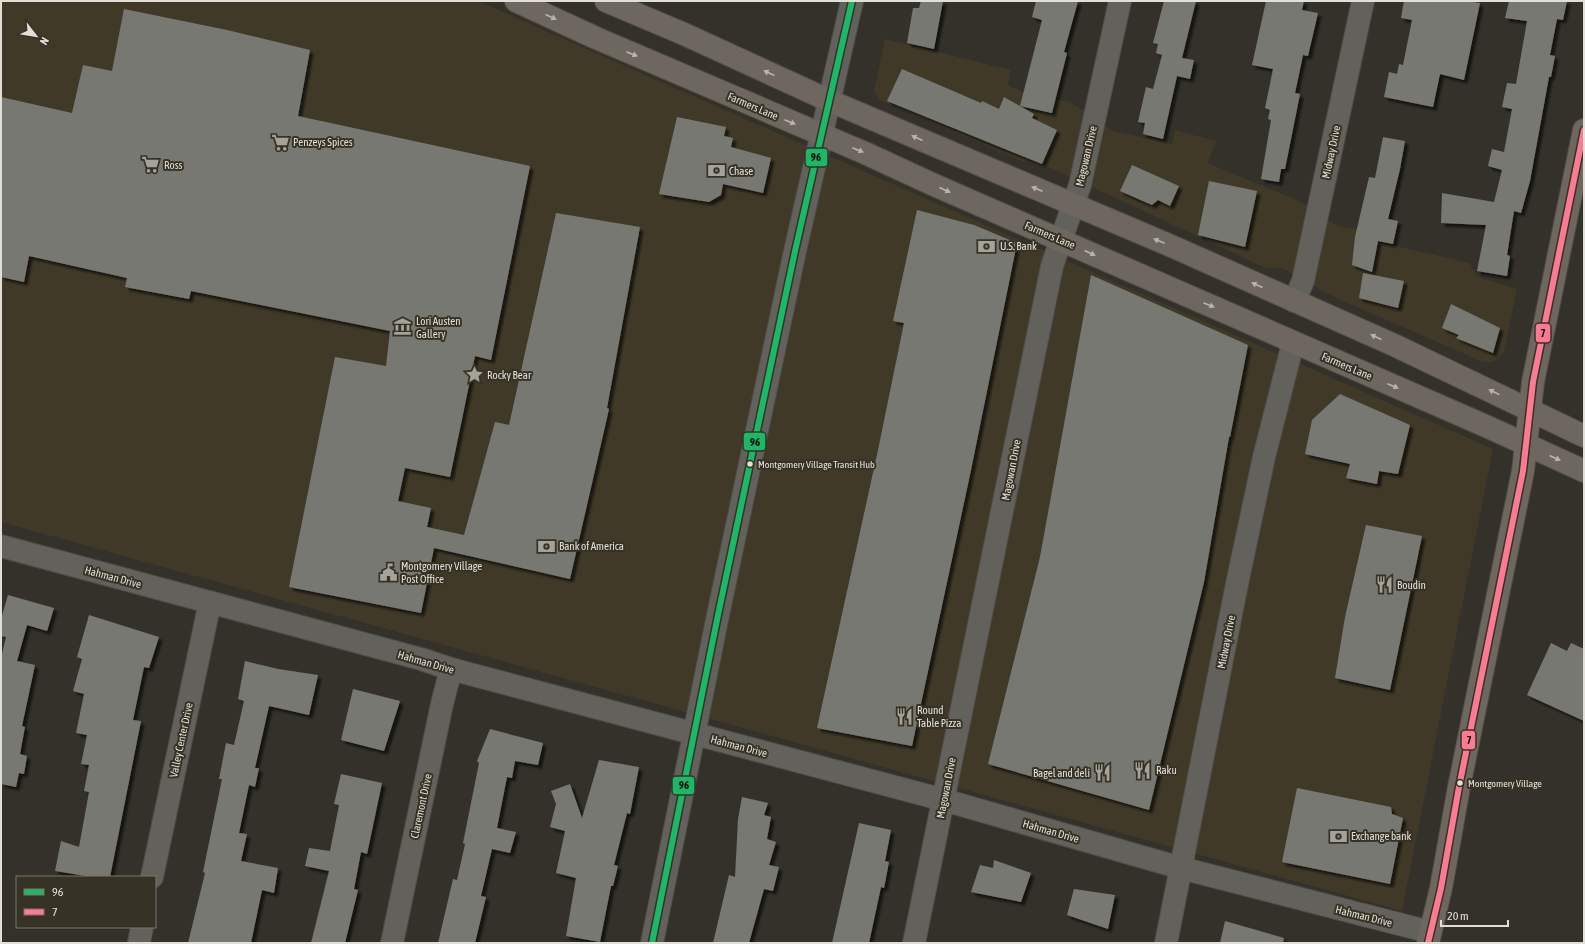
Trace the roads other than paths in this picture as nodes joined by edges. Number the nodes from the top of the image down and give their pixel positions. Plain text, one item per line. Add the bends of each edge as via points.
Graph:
1 (516, 1) edge
2 (606, 1) edge
3 (852, 1) edge
4 (1120, 1) edge
5 (1362, 1) edge
6 (830, 101) junction
7 (1584, 131) edge
8 (822, 135) junction
9 (1072, 204) junction
10 (1060, 239) junction
11 (1294, 302) junction
12 (1293, 343) junction
13 (1529, 410) junction
14 (1584, 436) edge
15 (1525, 444) junction
16 (1584, 471) edge
17 (1, 546) edge
18 (210, 602) junction
19 (451, 669) junction
20 (694, 733) junction
21 (944, 800) junction
22 (1181, 868) junction
23 (152, 876) edge
24 (142, 928) edge
25 (1429, 938) edge
26 (139, 943) edge
27 (392, 943) edge
28 (652, 943) edge
29 (914, 943) edge
30 (1166, 943) edge

1 -> 8 main road, Farmers Lane
6 -> 2 main road
3 - 6 street
4 - 9 street, Magowan Drive via 1083,171
5 - 11 street, Midway Drive via 1312,242 1303,281
6 - 8 street
9 -> 6 main road
7 - 13 main road
8 -> 10 main road, Farmers Lane
8 - 20 street
9 - 10 street, Magowan Drive
11 -> 9 main road
10 -> 12 main road, Farmers Lane
10 - 21 street, Magowan Drive via 1052,266
13 -> 11 main road via 1415,354
12 -> 15 main road, Farmers Lane
12 - 22 street, Midway Drive via 1264,457
13 - 14 main road
13 - 15 main road
15 -> 16 main road, Farmers Lane
15 - 25 main road via 1523,471
17 - 18 street, Hahman Drive
18 - 19 street, Hahman Drive
18 - 23 street, Valley Center Drive
19 - 20 street, Hahman Drive
19 - 27 street, Claremont Drive
20 - 21 street, Hahman Drive
20 - 28 street
21 - 22 street, Hahman Drive
21 - 29 street, Magowan Drive
22 - 25 street, Hahman Drive
22 - 30 street, Midway Drive
24 - 26 street

